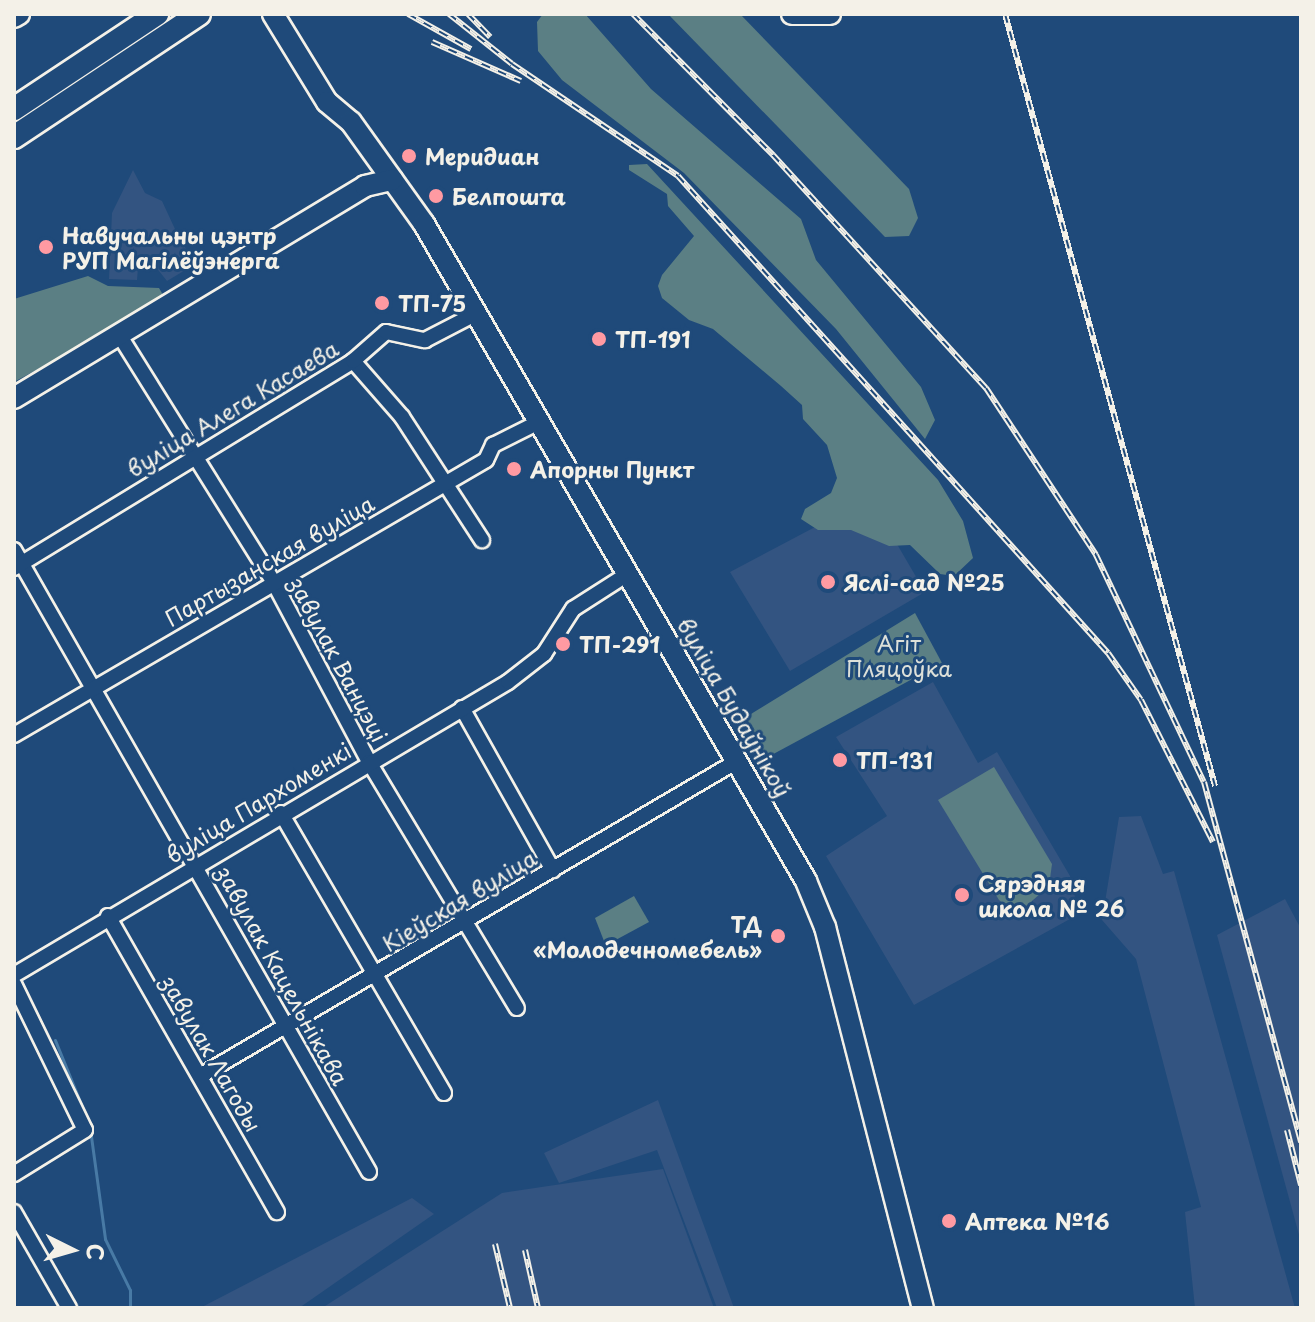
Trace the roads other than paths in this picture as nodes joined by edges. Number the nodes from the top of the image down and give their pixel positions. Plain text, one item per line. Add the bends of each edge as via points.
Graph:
1 (19, 14) edge
2 (157, 14) edge
3 (199, 14) edge
4 (273, 14) edge
5 (792, 14) edge
6 (830, 14) edge
7 (14, 17) edge
8 (14, 109) edge
9 (14, 137) edge
10 (392, 180) junction
11 (477, 313) junction
12 (118, 333) junction
13 (353, 361) junction
14 (14, 398) edge
15 (541, 421) junction
16 (195, 456) junction
17 (448, 482) junction
18 (482, 540) dead end
19 (14, 550) edge
20 (18, 566) edge
21 (629, 573) junction
22 (274, 583) junction
23 (94, 686) junction
24 (462, 708) junction
25 (14, 735) edge
26 (739, 760) junction
27 (369, 762) junction
28 (281, 813) junction
29 (196, 865) junction
30 (553, 870) junction
31 (108, 916) junction
32 (465, 924) junction
33 (15, 974) edge
34 (375, 975) junction
35 (517, 1008) dead end
36 (286, 1026) junction
37 (200, 1076) junction
38 (444, 1093) dead end
39 (369, 1172) dead end
40 (14, 1174) edge
41 (14, 1212) edge
42 (277, 1212) dead end
43 (69, 1308) edge
44 (923, 1308) edge

1 - 7 main road
2 - 8 main road
3 - 9 main road
4 - 10 main road, вуліца Будаўнікоў via 327,102 351,122
5 - 6 main road
10 - 11 main road, вуліца Будаўнікоў
10 - 12 main road via 365,186
11 - 13 street, вуліца Алега Касаева via 425,340 386,332
11 - 15 main road, вуліца Будаўнікоў
12 - 14 main road
12 - 16 street, завулак Ванцэці
13 - 16 street, вуліца Алега Касаева
13 - 17 street
15 - 17 street, Партызанская вуліца via 493,445 486,460
15 - 21 main road, вуліца Будаўнікоў
16 - 20 street, вуліца Алега Касаева
16 - 22 street, завулак Ванцэці
17 - 18 street
17 - 22 street, Партызанская вуліца
19 - 20 street, завулак Кацельнікава
20 - 23 street, завулак Кацельнікава
21 - 24 street, вуліца Пархоменкі via 573,609 544,654 525,670
21 - 26 main road, вуліца Будаўнікоў
22 - 23 street, Партызанская вуліца
22 - 27 street, завулак Ванцэці
23 - 25 street, Партызанская вуліца
23 - 29 street, завулак Кацельнікава
24 - 27 street, вуліца Пархоменкі
24 - 30 street
26 - 30 street, Кіеўская вуліца
26 - 44 main road, вуліца Будаўнікоў via 822,919
27 - 28 street, вуліца Пархоменкі
27 - 32 street, завулак Ванцэці
28 - 29 street, вуліца Пархоменкі
28 - 34 street
29 - 31 street, вуліца Пархоменкі
29 - 36 street, завулак Кацельнікава
30 - 32 street, Кіеўская вуліца
31 - 33 street, вуліца Пархоменкі
31 - 37 street, завулак Лагоды
32 - 34 street, Кіеўская вуліца
32 - 35 street, завулак Ванцэці
33 - 40 street via 85,1130
34 - 36 street, Кіеўская вуліца
34 - 38 street
36 - 37 street, Кіеўская вуліца
36 - 39 street, завулак Кацельнікава
37 - 42 street, завулак Лагоды
41 - 43 street

